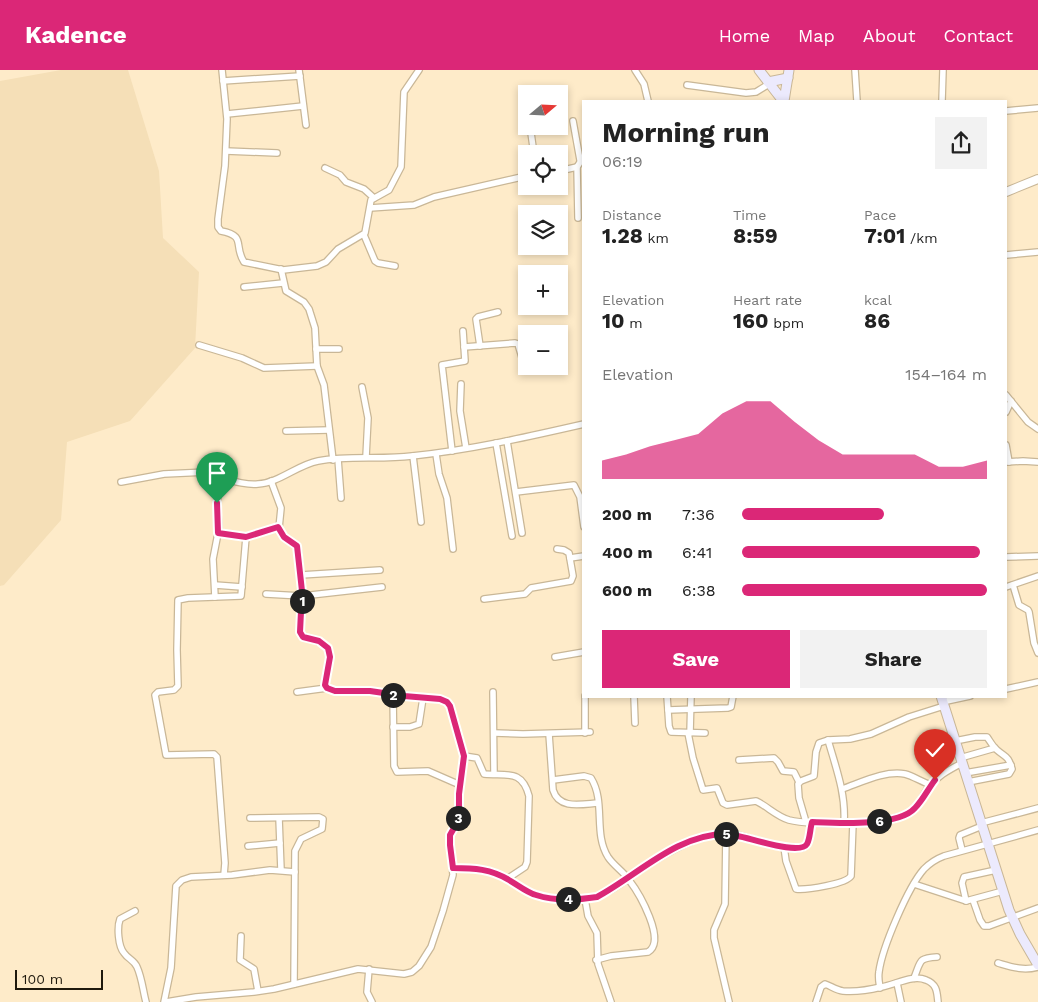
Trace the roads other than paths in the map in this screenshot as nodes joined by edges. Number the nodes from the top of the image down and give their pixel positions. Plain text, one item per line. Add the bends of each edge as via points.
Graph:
1 (222, 70) edge
2 (419, 70) edge
3 (635, 70) edge
4 (758, 70) edge
5 (855, 70) edge
6 (943, 70) edge
7 (299, 73) edge
8 (789, 74) edge
9 (223, 81) junction
10 (769, 83) junction
11 (687, 85) dead end
12 (648, 100) edge
13 (783, 100) edge
14 (784, 100) edge
15 (856, 100) edge
16 (942, 100) edge
17 (303, 106) junction
18 (1038, 108) edge
19 (1007, 111) edge
20 (227, 114) junction
21 (573, 121) dead end
22 (306, 125) dead end
23 (226, 151) junction
24 (277, 153) dead end
25 (582, 158) edge
26 (577, 167) junction
27 (325, 168) dead end
28 (568, 169) edge
29 (518, 178) edge
30 (1038, 179) edge
31 (1007, 192) edge
32 (374, 198) junction
33 (370, 208) junction
34 (578, 218) dead end
35 (364, 235) junction
36 (1038, 252) edge
37 (1007, 255) edge
38 (395, 266) dead end
39 (282, 269) junction
40 (283, 284) junction
41 (244, 286) dead end
42 (498, 312) dead end
43 (463, 331) dead end
44 (518, 344) edge
45 (199, 345) dead end
46 (480, 346) junction
47 (464, 347) junction
48 (339, 348) dead end
49 (316, 349) junction
50 (317, 366) junction
51 (461, 384) dead end
52 (362, 387) dead end
53 (1007, 396) edge
54 (1011, 401) junction
55 (1007, 410) edge
56 (582, 424) edge
57 (1038, 429) edge
58 (329, 430) junction
59 (286, 431) dead end
60 (507, 440) junction
61 (496, 443) junction
62 (466, 448) junction
63 (452, 451) junction
64 (436, 454) junction
65 (413, 456) junction
66 (366, 457) junction
67 (336, 459) junction
68 (1008, 462) edge
69 (1038, 462) edge
70 (220, 476) junction
71 (272, 481) junction
72 (120, 482) dead end
73 (516, 492) junction
74 (582, 497) edge
75 (341, 498) dead end
76 (421, 522) dead end
77 (278, 527) junction
78 (218, 533) junction
79 (522, 534) dead end
80 (512, 536) dead end
81 (246, 537) junction
82 (453, 549) dead end
83 (557, 549) dead end
84 (582, 556) edge
85 (1038, 556) edge
86 (1007, 557) edge
87 (570, 558) junction
88 (380, 570) dead end
89 (301, 575) junction
90 (1038, 578) edge
91 (215, 585) junction
92 (1013, 585) junction
93 (242, 587) junction
94 (382, 587) dead end
95 (1007, 587) edge
96 (266, 594) dead end
97 (302, 596) junction
98 (215, 597) junction
99 (484, 599) dead end
100 (582, 652) edge
101 (1038, 654) edge
102 (554, 657) dead end
103 (1038, 682) edge
104 (327, 688) junction
105 (1007, 689) edge
106 (296, 692) dead end
107 (493, 692) dead end
108 (393, 695) junction
109 (423, 698) junction
110 (585, 698) edge
111 (634, 698) edge
112 (666, 698) edge
113 (691, 698) edge
114 (733, 698) edge
115 (959, 698) edge
116 (942, 701) edge
117 (691, 709) junction
118 (668, 710) junction
119 (635, 723) dead end
120 (394, 726) junction
121 (494, 732) junction
122 (689, 733) junction
123 (705, 733) dead end
124 (549, 734) junction
125 (828, 740) junction
126 (955, 741) junction
127 (994, 748) junction
128 (464, 756) junction
129 (739, 760) dead end
130 (961, 760) junction
131 (1011, 765) junction
132 (494, 774) junction
133 (966, 778) junction
134 (553, 780) junction
135 (799, 782) junction
136 (460, 785) junction
137 (930, 786) junction
138 (842, 789) junction
139 (598, 802) junction
140 (1038, 808) edge
141 (250, 818) dead end
142 (278, 818) junction
143 (809, 822) junction
144 (844, 823) junction
145 (853, 823) junction
146 (981, 824) junction
147 (1038, 830) edge
148 (726, 834) junction
149 (280, 843) junction
150 (987, 843) junction
151 (248, 846) dead end
152 (784, 847) junction
153 (962, 850) junction
154 (453, 868) junction
155 (281, 870) junction
156 (996, 870) junction
157 (294, 872) junction
158 (224, 875) junction
159 (628, 878) junction
160 (507, 879) junction
161 (914, 884) junction
162 (1003, 891) junction
163 (586, 899) junction
164 (973, 900) junction
165 (966, 901) junction
166 (1038, 908) edge
167 (135, 911) dead end
168 (1012, 918) junction
169 (241, 936) dead end
170 (937, 957) dead end
171 (596, 960) junction
172 (998, 963) dead end
173 (1038, 966) edge
174 (368, 969) junction
175 (914, 978) junction
176 (294, 984) junction
177 (897, 984) junction
178 (880, 988) junction
179 (258, 992) junction
180 (146, 1002) edge
181 (165, 1002) edge
182 (372, 1002) edge
183 (611, 1002) edge
184 (729, 1002) edge
185 (816, 1002) edge
186 (901, 1002) edge
187 (938, 1002) edge

1 - 9 street
2 - 32 street via 404,92 401,167 388,190
3 - 12 street via 644,84
4 - 10 main road
5 - 15 street
6 - 16 street
7 - 9 street
7 - 17 street
8 - 10 main road
8 - 14 main road
9 - 20 street
10 - 11 street via 756,92 746,94
10 - 13 main road
17 - 20 street
17 - 22 street
18 - 19 street
20 - 23 street
21 - 25 street
23 - 24 street
23 - 39 street via 219,229 235,235 244,262
25 - 26 street
26 - 28 street
26 - 34 street
27 - 32 street via 340,174 346,182 364,189
29 - 33 street via 434,197 414,205
30 - 31 street
32 - 33 street
33 - 35 street
35 - 38 street via 375,261
35 - 39 street via 338,249 326,262 317,266
36 - 37 street
39 - 40 street
40 - 41 street
40 - 49 street via 286,291 301,299 309,309 315,328
42 - 46 street via 476,319
43 - 47 street
44 - 46 street
45 - 50 street via 264,368
46 - 47 street
47 - 63 street via 465,361 442,365
48 - 49 street
49 - 50 street
50 - 58 street via 324,385
51 - 62 street via 460,411
52 - 66 street via 368,428
53 - 54 street
54 - 55 street
54 - 57 street
56 - 60 street
58 - 59 street
58 - 67 street
60 - 61 street
60 - 73 street
61 - 62 street
61 - 80 street
62 - 63 street
63 - 64 street
64 - 65 street
64 - 82 street via 447,498
65 - 66 street
65 - 76 street
66 - 67 street
67 - 71 street via 306,464
67 - 75 street
68 - 69 street
70 - 71 street via 255,485
70 - 72 street via 214,472 164,474
70 - 78 street
71 - 77 street via 281,508
73 - 74 street via 574,485
73 - 79 street
77 - 81 street
77 - 89 street via 284,537 297,546
78 - 81 street
78 - 91 street via 213,559
81 - 93 street
83 - 87 street via 568,551
84 - 87 street
85 - 86 street
87 - 99 street via 572,581 531,588 525,594
88 - 89 street
89 - 97 street
90 - 92 street
91 - 93 street
91 - 98 street
92 - 95 street
92 - 101 street via 1019,605 1029,612
93 - 98 street via 241,596
94 - 97 street
96 - 97 street
97 - 104 street via 301,635 326,645 330,652
98 - 158 street via 178,600 178,686 155,695 166,755 214,754 217,757
100 - 102 street
103 - 105 street
104 - 106 street
104 - 108 street
107 - 121 street
108 - 109 street
108 - 120 street
109 - 120 street via 419,724
109 - 128 street via 440,699 450,706
110 - 124 street via 588,732
111 - 119 street
112 - 118 street
113 - 117 street
114 - 117 street via 731,707
115 - 116 street
116 - 125 street via 871,734
116 - 126 main road
117 - 118 street
117 - 122 street
118 - 122 street via 671,732
120 - 136 street via 394,766 397,772 428,771
121 - 124 street
121 - 132 street
122 - 123 street
122 - 143 street via 703,790 717,788 727,805 756,801 782,818
124 - 134 street
125 - 135 street via 818,746 814,776
125 - 138 street
126 - 127 street via 984,736
126 - 130 main road
127 - 130 street
127 - 131 street via 1008,756
128 - 132 street via 477,758 484,774
128 - 136 street
129 - 135 street via 774,758 783,771 794,772
130 - 133 main road
130 - 137 street
131 - 133 street
131 - 133 street via 1009,774
132 - 160 street via 523,780 529,796 527,862 525,867
133 - 146 main road
134 - 139 street via 555,797 560,802
134 - 139 street via 589,776
135 - 143 street via 799,798
136 - 154 street via 458,821 450,835
137 - 138 street via 905,774 896,774
137 - 145 street via 908,813 875,822
138 - 144 street
139 - 159 street via 599,827 608,856
140 - 146 street
141 - 142 street
142 - 149 street
142 - 157 street via 323,819 322,829 298,842
143 - 144 street
143 - 152 street via 806,846
144 - 145 street
145 - 152 street via 851,876 848,880 796,889
146 - 150 main road
146 - 153 street via 960,834
147 - 150 street
148 - 152 street
148 - 159 street via 707,836 682,845
148 - 184 street via 725,904 714,938
149 - 151 street
149 - 155 street
150 - 153 street
150 - 156 main road
153 - 161 street via 934,860
154 - 160 street via 479,868
154 - 174 street via 443,911 428,954 419,966 404,974
155 - 157 street
155 - 158 street
156 - 162 main road
156 - 165 street via 964,878
157 - 176 street
158 - 181 street via 191,877 176,886 171,968
159 - 163 street via 597,897
159 - 171 street via 644,902 654,934 654,946 642,954
160 - 163 street via 536,895
161 - 165 street
161 - 178 street via 896,921 883,959 878,978
162 - 164 street
162 - 168 main road
163 - 171 street via 588,916 597,933
164 - 165 street
164 - 168 street via 984,926
166 - 168 street
167 - 180 street via 120,919 118,931 124,954 138,969
168 - 173 main road
169 - 179 street via 240,958 254,969
170 - 175 street via 922,960
171 - 183 street
172 - 173 street via 1019,970
174 - 176 street via 340,972
174 - 182 street via 368,992
175 - 177 street
175 - 187 street via 932,982
176 - 179 street
177 - 178 street
177 - 186 street
178 - 185 street via 842,991 825,984
179 - 181 street

